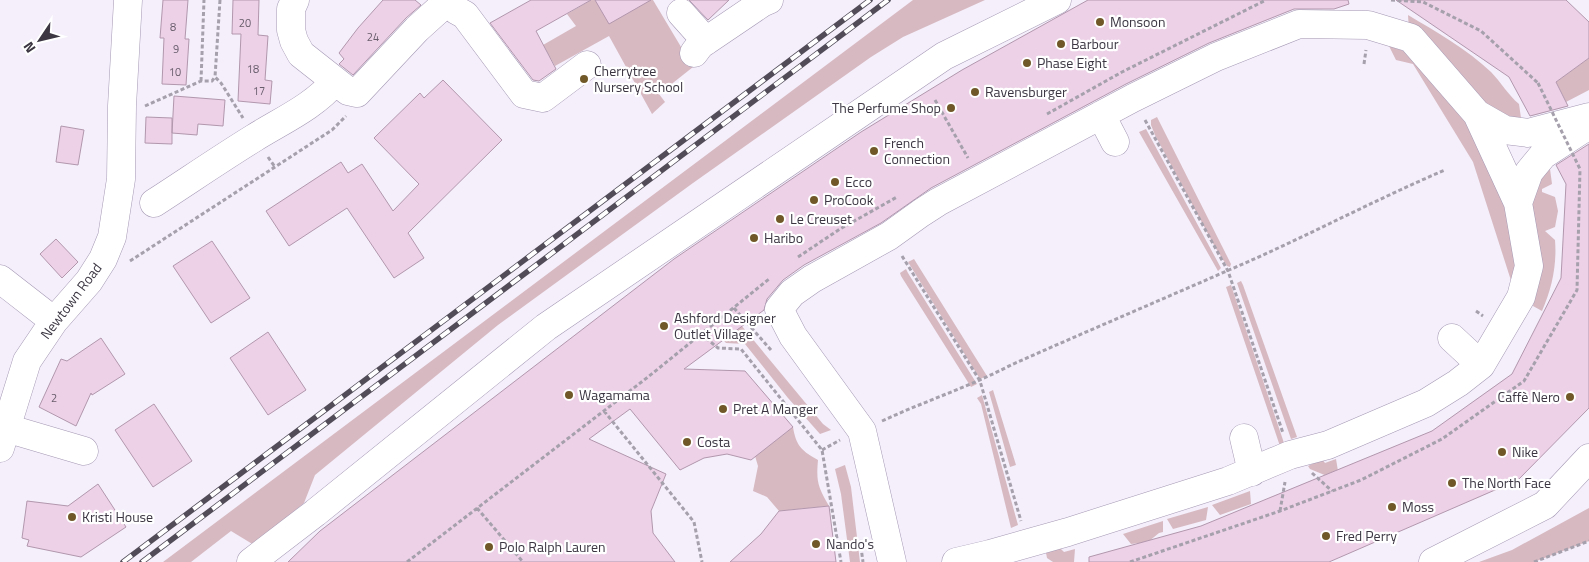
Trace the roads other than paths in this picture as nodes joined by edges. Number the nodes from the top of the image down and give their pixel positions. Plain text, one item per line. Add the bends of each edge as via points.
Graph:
1 (128, 0) edge
2 (295, 0) edge
3 (769, 0) edge
4 (1056, 0) edge
5 (448, 1) edge
6 (681, 13) dead end
7 (587, 65) dead end
8 (346, 87) junction
9 (1101, 114) junction
10 (1477, 114) junction
11 (1589, 117) edge
12 (1589, 125) edge
13 (1115, 142) dead end
14 (154, 203) dead end
15 (1518, 203) junction
16 (0, 279) edge
17 (54, 321) junction
18 (1452, 338) dead end
19 (1481, 365) junction
20 (3, 438) edge
21 (1244, 438) dead end
22 (84, 451) dead end
23 (1589, 458) edge
24 (1252, 472) junction
25 (251, 562) edge
26 (892, 562) edge
27 (956, 562) edge
28 (1433, 562) edge

1 - 17 street, Newtown Road via 121,179 112,237 89,281
2 - 8 street via 291,9 291,30 301,54
3 - 6 street via 700,47
4 - 25 street via 944,56 546,327
5 - 7 street via 465,15 524,94 542,98
5 - 8 street
8 - 14 street via 328,90
9 - 10 street via 1216,57 1298,24 1368,25 1411,38
9 - 13 street
9 - 26 street via 921,212 889,236 792,293 779,309 793,336 862,431
10 - 11 street via 1505,130 1528,132
10 - 15 street
12 - 15 street via 1543,156 1529,172
15 - 19 street via 1529,266 1521,297
16 - 17 street
17 - 20 street, Newtown Road via 28,361
18 - 19 street
19 - 24 street via 1458,384 1426,403 1328,445 1290,455
20 - 22 street
21 - 24 street
23 - 28 street via 1545,505
24 - 27 street via 1166,502

